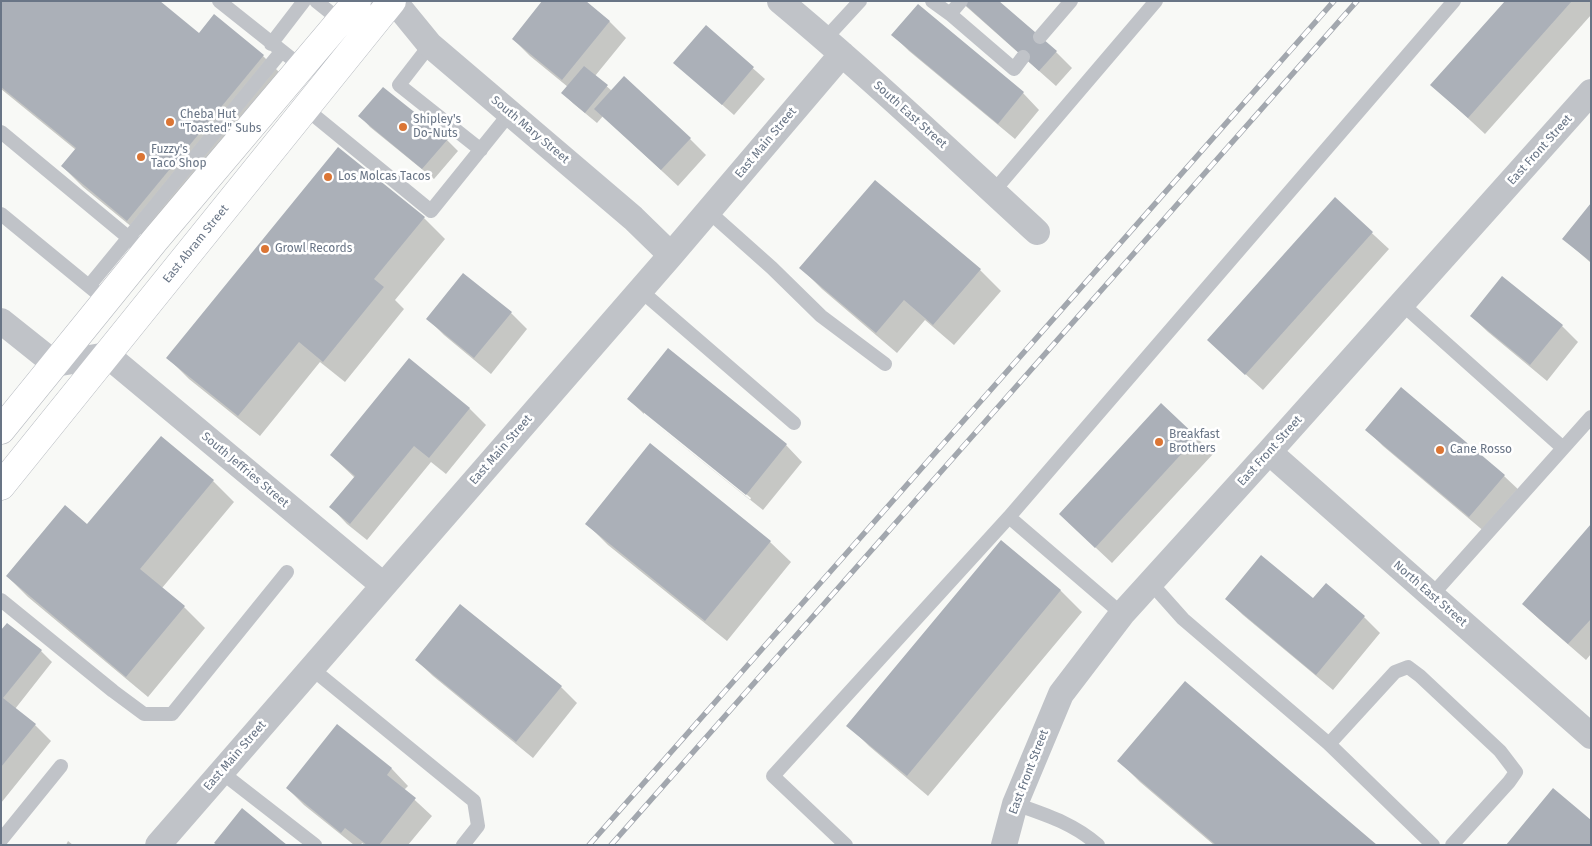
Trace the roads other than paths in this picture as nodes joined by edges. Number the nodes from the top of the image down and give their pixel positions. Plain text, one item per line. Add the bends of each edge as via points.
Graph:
1 (219, 1) edge
2 (304, 1) edge
3 (316, 1) edge
4 (393, 1) edge
5 (780, 1) edge
6 (860, 1) edge
7 (932, 1) edge
8 (961, 1) edge
9 (1071, 1) edge
10 (1156, 1) edge
11 (1454, 1) edge
12 (349, 11) edge
13 (950, 14) junction
14 (1040, 37) dead end
15 (430, 45) junction
16 (834, 46) junction
17 (285, 54) junction
18 (1023, 57) dead end
19 (1591, 92) edge
20 (305, 108) junction
21 (510, 114) junction
22 (1, 132) edge
23 (481, 150) junction
24 (993, 192) junction
25 (708, 211) junction
26 (1, 214) edge
27 (1037, 232) dead end
28 (137, 245) junction
29 (671, 255) junction
30 (640, 290) junction
31 (98, 293) junction
32 (1402, 304) junction
33 (1, 320) edge
34 (107, 355) junction
35 (55, 364) junction
36 (886, 364) dead end
37 (1590, 420) edge
38 (794, 423) dead end
39 (1, 430) edge
40 (1563, 448) junction
41 (1269, 452) junction
42 (1, 486) edge
43 (1009, 517) junction
44 (287, 572) dead end
45 (1150, 582) junction
46 (383, 584) junction
47 (1432, 595) junction
48 (1, 600) edge
49 (1122, 614) junction
50 (311, 668) junction
51 (1591, 736) edge
52 (1329, 744) junction
53 (61, 766) dead end
54 (221, 772) junction
55 (1015, 804) junction
56 (1, 840) edge
57 (158, 845) edge
58 (315, 845) edge
59 (463, 845) edge
60 (846, 845) edge
61 (1004, 845) edge
62 (1098, 845) edge
63 (1433, 845) edge
64 (1452, 845) edge

1 - 17 lane
2 - 17 lane
3 - 12 lane
4 - 15 street, South Mary Street
4 - 20 main road, East Abram Street
5 - 16 street, South East Street
6 - 16 lane
7 - 13 lane
8 - 13 lane
9 - 14 lane
10 - 24 lane
11 - 43 lane
12 - 17 main road
13 - 18 lane via 1014,69
15 - 21 street, South Mary Street
15 - 23 lane via 399,84
16 - 24 street, South East Street
16 - 25 street, East Main Street
17 - 28 main road
19 - 32 street, East Front Street
20 - 23 lane via 431,211
20 - 34 main road, East Abram Street
21 - 23 lane
21 - 29 street, South Mary Street via 633,218
22 - 28 lane
24 - 27 street, South East Street
25 - 29 street, East Main Street
25 - 36 lane via 821,316
26 - 31 lane
28 - 31 main road
29 - 30 street, East Main Street
30 - 38 lane
30 - 46 street, East Main Street
31 - 35 main road
32 - 40 lane
32 - 41 street, East Front Street
33 - 35 street
34 - 35 street
34 - 42 main road, East Abram Street
34 - 46 street, South Jeffries Street
35 - 39 main road
37 - 40 lane
40 - 47 lane
41 - 45 street, East Front Street
41 - 47 street, North East Street
43 - 49 lane
43 - 60 lane via 773,776
44 - 48 lane via 172,714 144,714
45 - 49 street, East Front Street
45 - 52 lane via 1183,619
46 - 50 street, East Main Street
47 - 51 street, North East Street
49 - 55 street, East Front Street via 1060,694
50 - 54 street, East Main Street
50 - 59 lane via 474,801 478,826
52 - 63 lane
52 - 64 lane via 1395,672 1408,667 1420,676 1500,751 1516,772
53 - 56 lane
54 - 57 street, East Main Street
54 - 58 lane
55 - 61 street, East Front Street
55 - 62 lane via 1065,822

